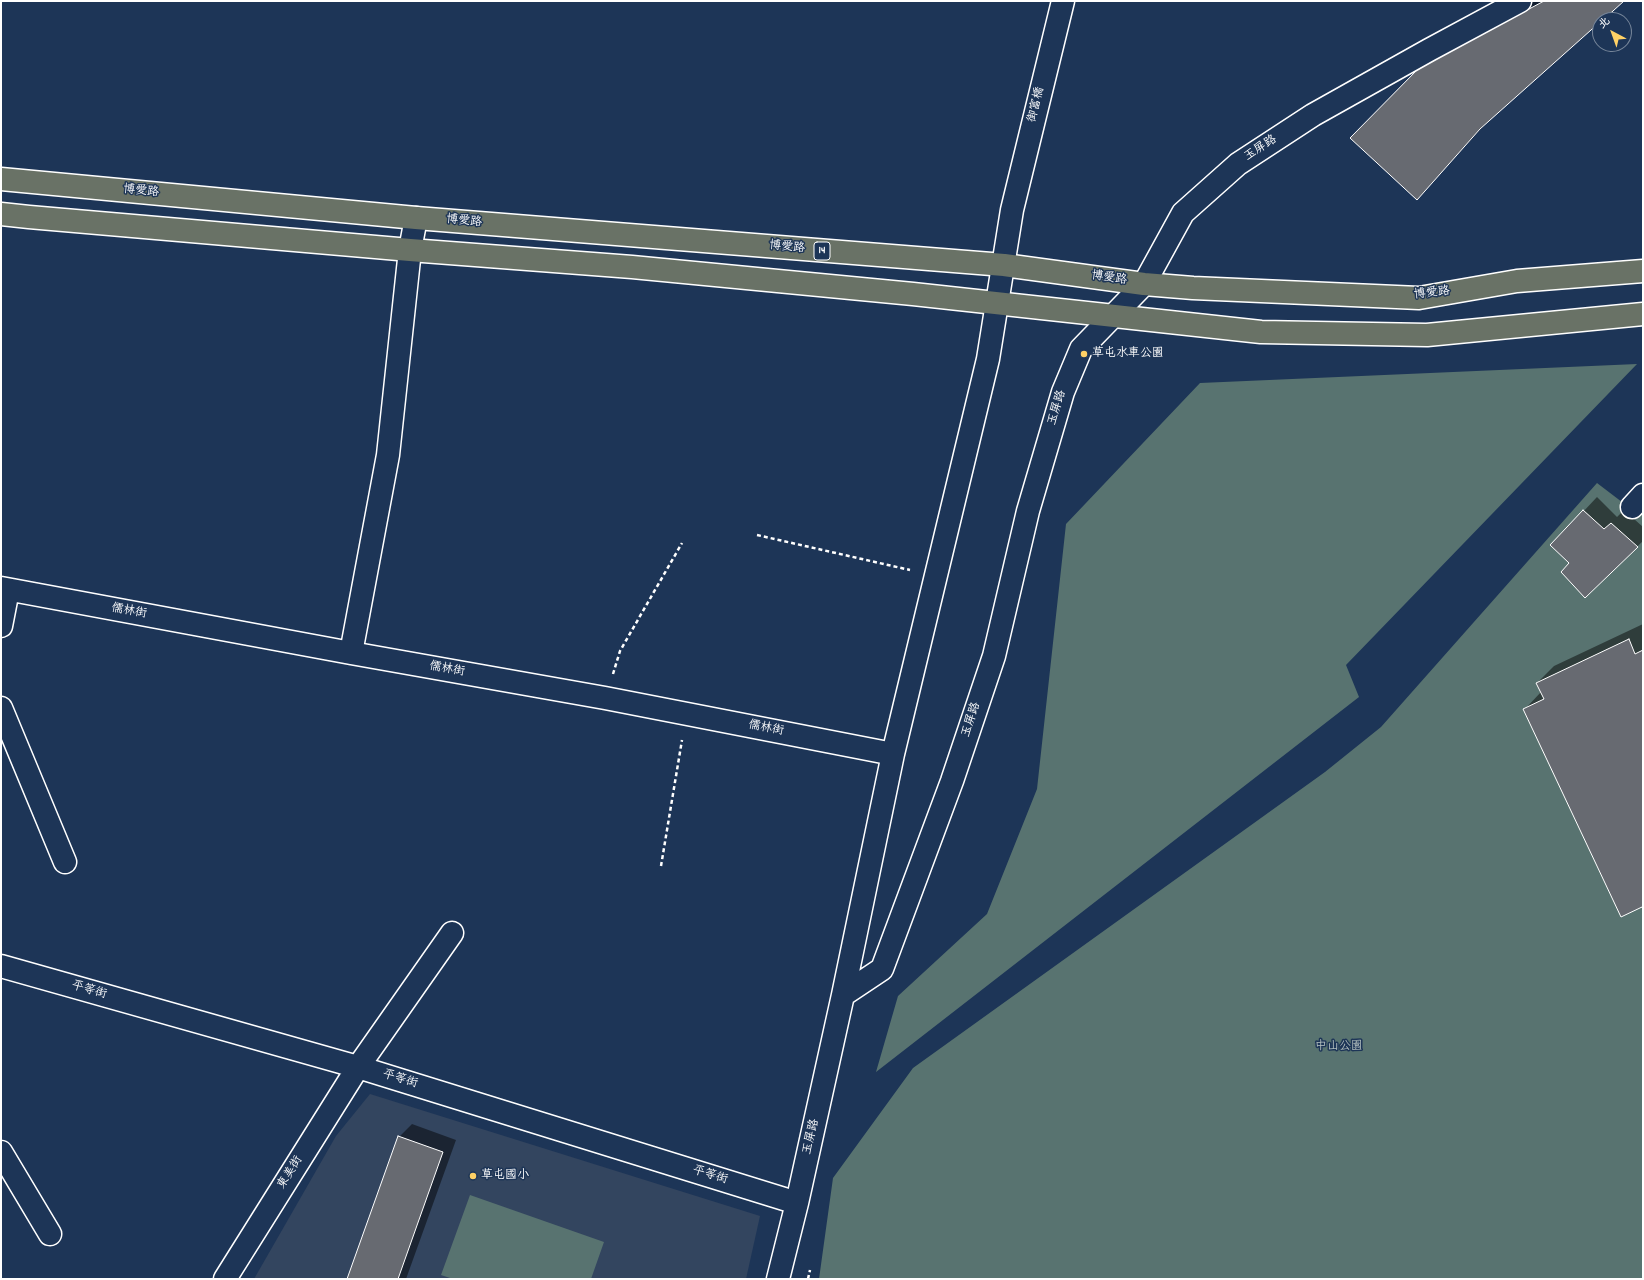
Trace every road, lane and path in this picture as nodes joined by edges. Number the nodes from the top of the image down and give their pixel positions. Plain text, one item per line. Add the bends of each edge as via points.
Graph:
1 (1063, 1) edge
2 (1520, 1) edge
3 (1, 179) edge
4 (1012, 210) joint
5 (1, 214) edge
6 (416, 218) junction
7 (410, 250) junction
8 (1004, 265) junction
9 (1643, 271) edge
10 (1144, 284) junction
11 (996, 303) junction
12 (1643, 314) edge
13 (1113, 316) junction
14 (757, 535) dead end
15 (682, 544) dead end
16 (936, 575) junction
17 (5, 589) edge
18 (1, 626) edge
19 (351, 653) junction
20 (605, 698) junction
21 (1, 708) edge
22 (686, 714) junction
23 (893, 754) junction
24 (65, 862) dead end
25 (661, 866) dead end
26 (452, 933) dead end
27 (1, 966) edge
28 (844, 996) junction
29 (358, 1067) junction
30 (1, 1152) edge
31 (797, 1203) junction
32 (50, 1234) dead end
33 (810, 1270) dead end
34 (224, 1279) edge
35 (778, 1279) edge
36 (808, 1279) edge

1 - 4 street, 御富橋
2 - 10 street, 玉屏路 via 1313,115 1238,164 1183,213
3 - 6 main road, 博愛路 / 14
4 - 8 street, 玉屏路
5 - 7 main road
6 - 7 street
6 - 8 main road, 博愛路 / 14
7 - 11 main road via 632,267
7 - 19 street via 388,455
8 - 10 main road, 博愛路 / 14
8 - 11 street, 玉屏路
9 - 10 main road, 博愛路 / 14 via 1517,281 1419,298
10 - 13 street, 玉屏路
11 - 13 main road
11 - 16 street, 玉屏路 via 988,359
12 - 13 main road via 1427,335 1260,332
13 - 28 street, 玉屏路 via 1081,349 1062,392 1028,511 994,656 952,781 882,969
14 - 16 path
15 - 20 path via 620,651
16 - 23 street, 玉屏路
17 - 18 street
17 - 19 street, 儒林街
19 - 20 street, 儒林街
20 - 22 street, 儒林街
21 - 24 street
22 - 23 street, 儒林街
22 - 25 path
23 - 28 street, 玉屏路
26 - 29 street, 東美街
27 - 29 street, 平等街
28 - 31 street, 玉屏路
29 - 31 street, 平等街
29 - 34 street, 東美街
30 - 32 street
31 - 35 street, 玉屏路
33 - 36 path

